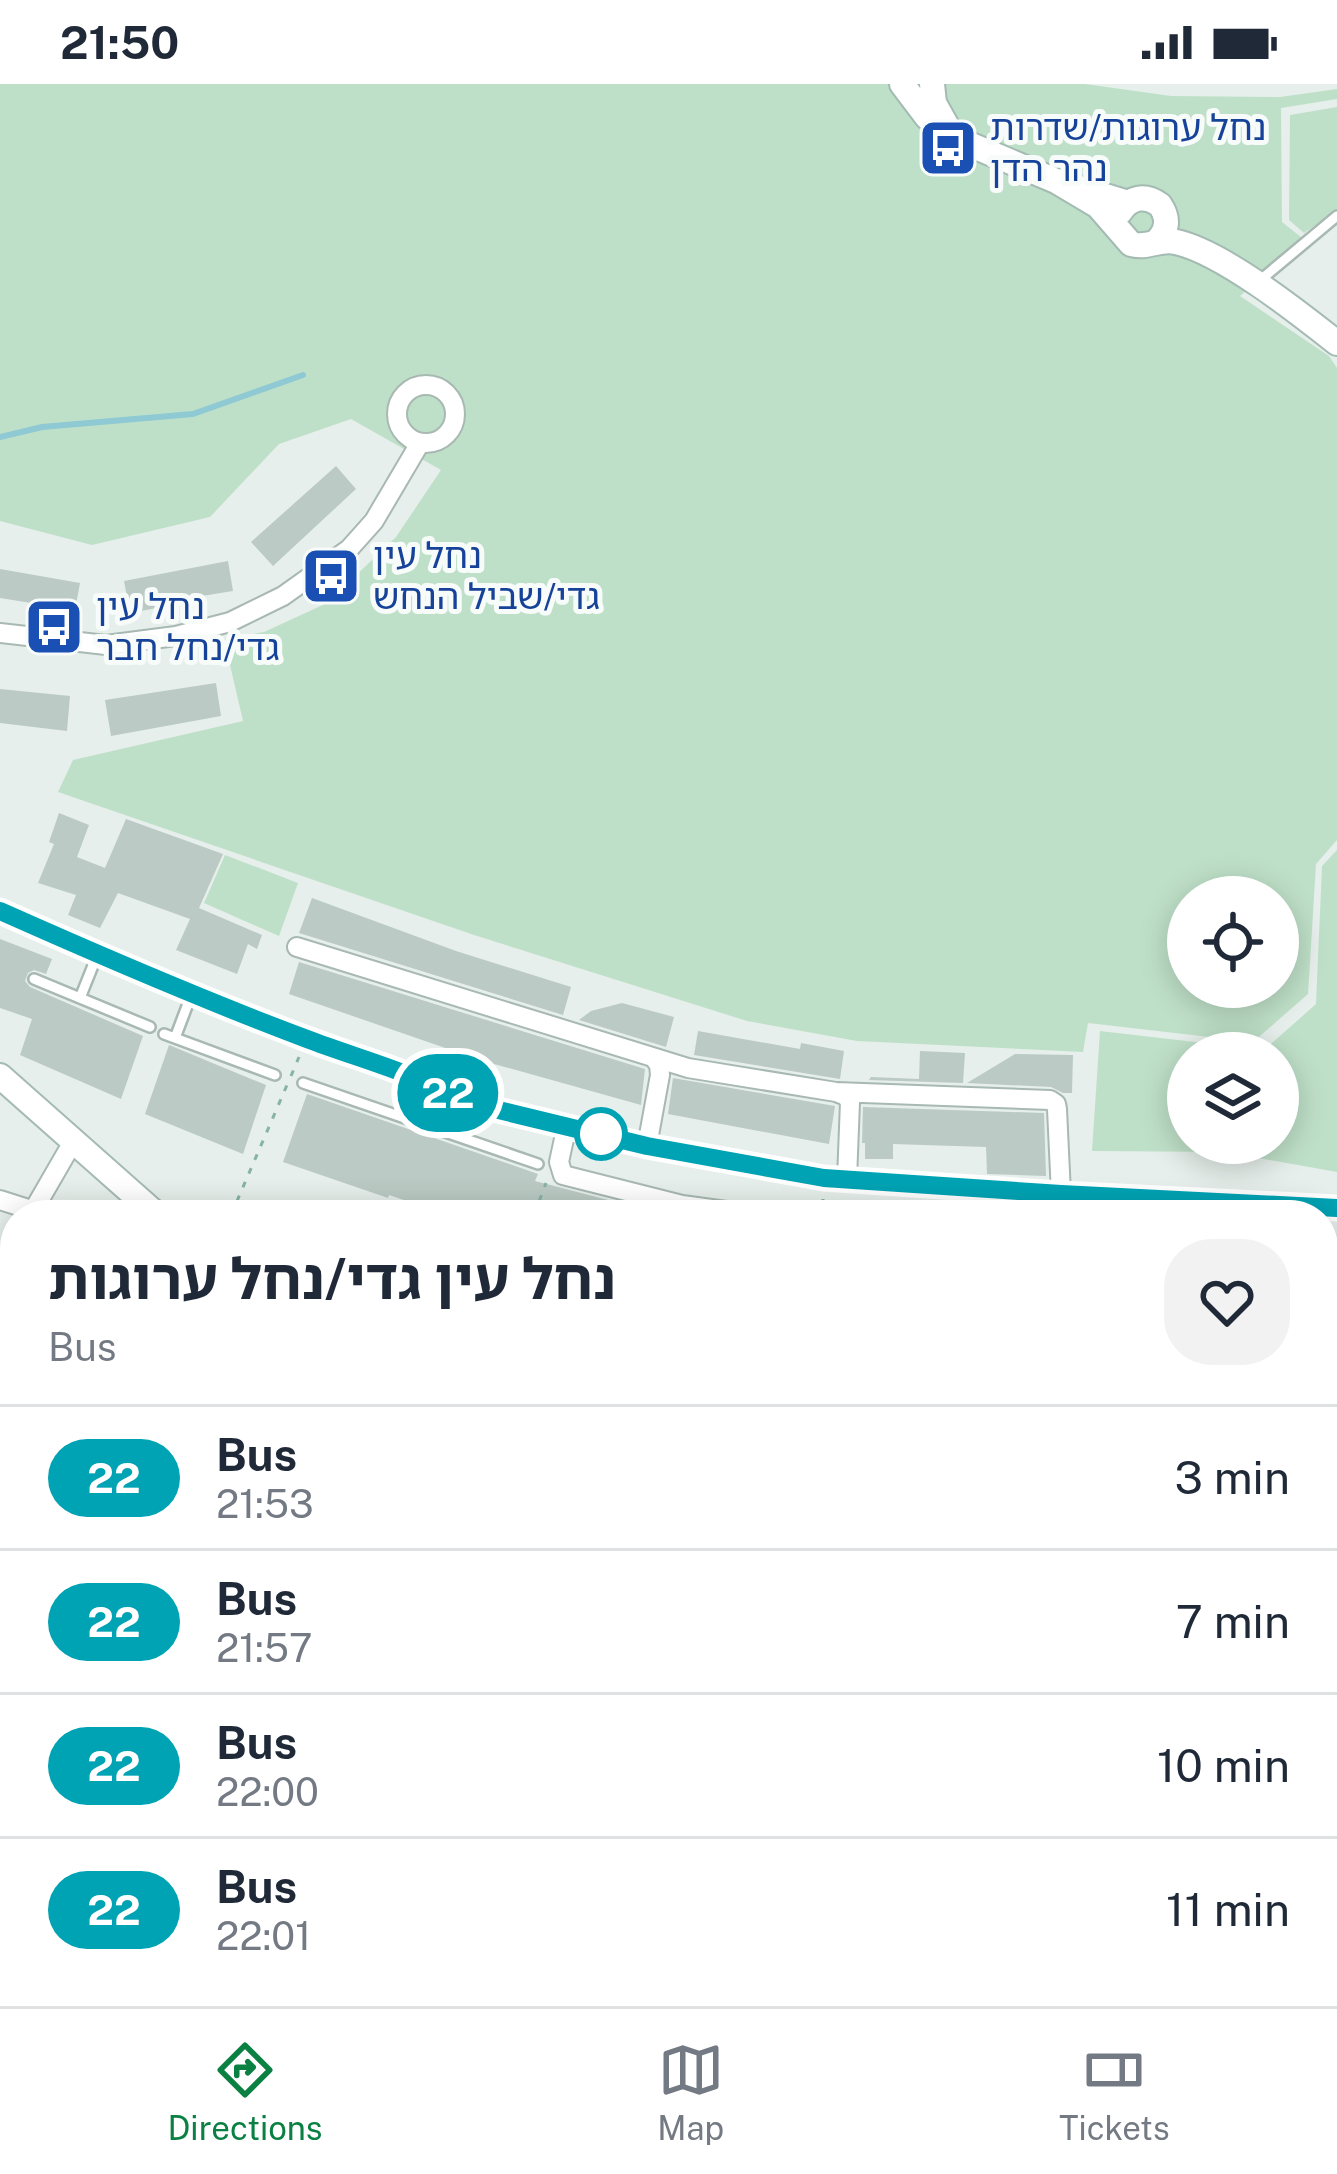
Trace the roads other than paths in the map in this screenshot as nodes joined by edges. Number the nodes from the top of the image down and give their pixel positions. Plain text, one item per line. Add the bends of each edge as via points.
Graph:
1 (902, 84) edge
2 (932, 84) edge
3 (957, 139) junction
4 (1123, 215) junction
5 (1337, 216) edge
6 (1162, 232) junction
7 (1256, 284) junction
8 (1337, 343) edge
9 (420, 443) dead end
10 (0, 633) edge
11 (0, 910) edge
12 (297, 947) dead end
13 (98, 953) junction
14 (34, 979) dead end
15 (192, 993) junction
16 (80, 998) junction
17 (150, 1027) dead end
18 (654, 1058) junction
19 (275, 1075) dead end
20 (0, 1076) edge
21 (302, 1083) dead end
22 (434, 1084) junction
23 (836, 1092) junction
24 (421, 1124) junction
25 (567, 1125) junction
26 (74, 1140) junction
27 (647, 1146) junction
28 (538, 1164) dead end
29 (847, 1179) junction
30 (1061, 1194) junction
31 (46, 1200) edge
32 (136, 1200) edge
33 (662, 1200) edge
34 (1179, 1200) edge

1 - 3 street
2 - 3 street
3 - 4 street
4 - 6 street via 1125,240 1134,246 1146,247
4 - 6 street via 1138,198 1153,201 1164,211
5 - 7 lane
6 - 7 street
7 - 8 street
9 - 10 street via 349,549 230,622 106,645
11 - 13 street
12 - 18 street
13 - 15 street
13 - 16 lane
14 - 16 lane
15 - 19 lane via 170,1036
15 - 22 street
16 - 17 lane
18 - 23 street
18 - 27 street via 660,1075
20 - 26 street
21 - 24 lane
22 - 24 lane
22 - 25 street via 461,1101
23 - 29 street via 850,1102
23 - 30 street via 1050,1100 1058,1109
24 - 28 lane
25 - 27 street
25 - 33 street via 563,1175
26 - 31 street
26 - 32 street
27 - 29 street
29 - 30 street
30 - 34 street

